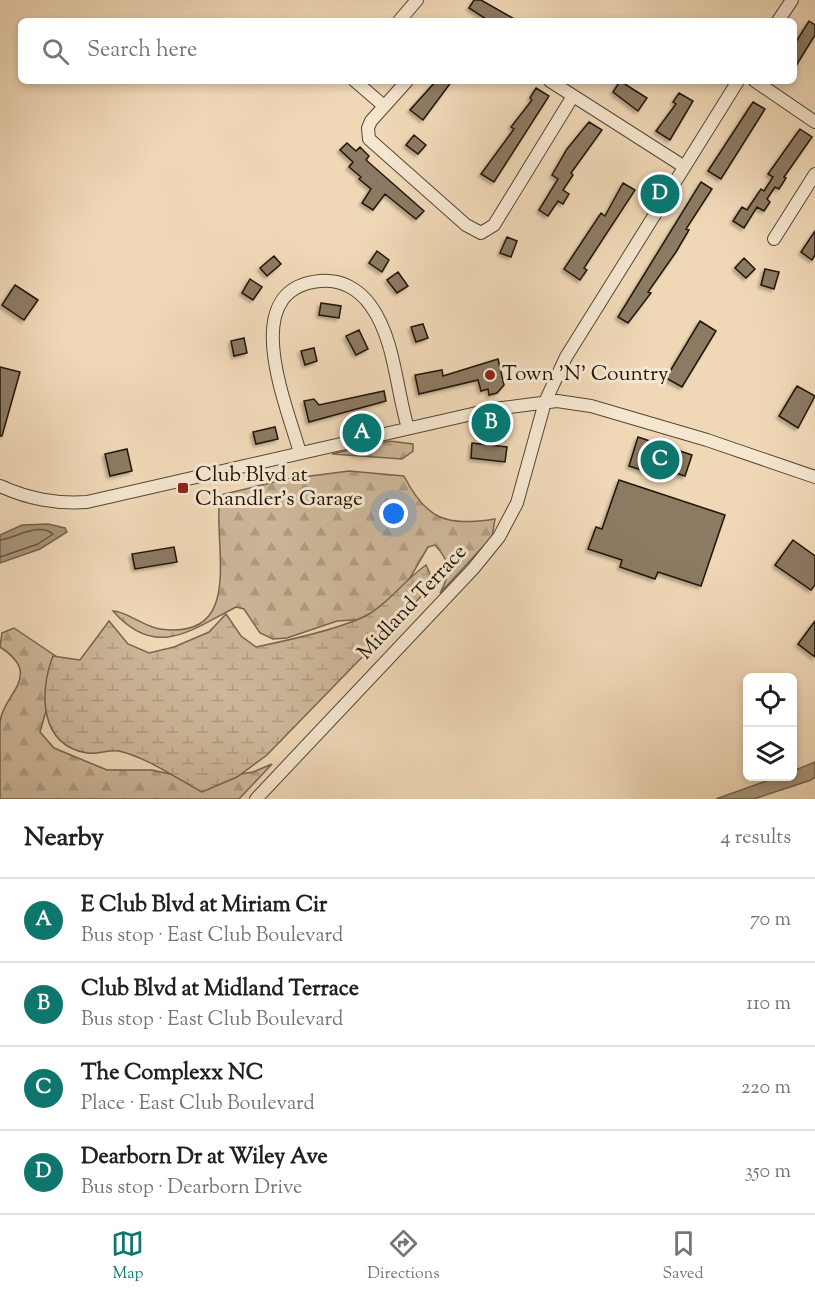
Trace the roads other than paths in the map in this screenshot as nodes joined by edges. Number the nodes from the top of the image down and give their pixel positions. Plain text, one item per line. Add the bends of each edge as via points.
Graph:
1 (417, 0) edge
2 (792, 0) edge
3 (402, 18) edge
4 (780, 18) edge
5 (358, 84) edge
6 (404, 84) edge
7 (555, 84) edge
8 (736, 84) edge
9 (759, 84) edge
10 (573, 96) junction
11 (384, 106) junction
12 (815, 122) edge
13 (683, 166) junction
14 (815, 174) edge
15 (774, 239) dead end
16 (545, 402) junction
17 (408, 428) junction
18 (300, 453) junction
19 (815, 477) edge
20 (0, 486) edge
21 (256, 799) edge

1 - 3 street
2 - 4 street
5 - 11 street
6 - 11 street
7 - 10 street
8 - 13 street, Midland Terrace
9 - 12 street
10 - 11 street via 490,229 481,233 369,139 368,128
10 - 13 street
13 - 16 street, Midland Terrace via 572,347
14 - 15 street
16 - 17 street
16 - 19 street via 618,412
16 - 21 street, Midland Terrace via 523,488 492,546
17 - 18 street
17 - 18 street via 385,336 375,312 346,285 319,281 283,298 271,332
18 - 20 street via 87,502 43,501

